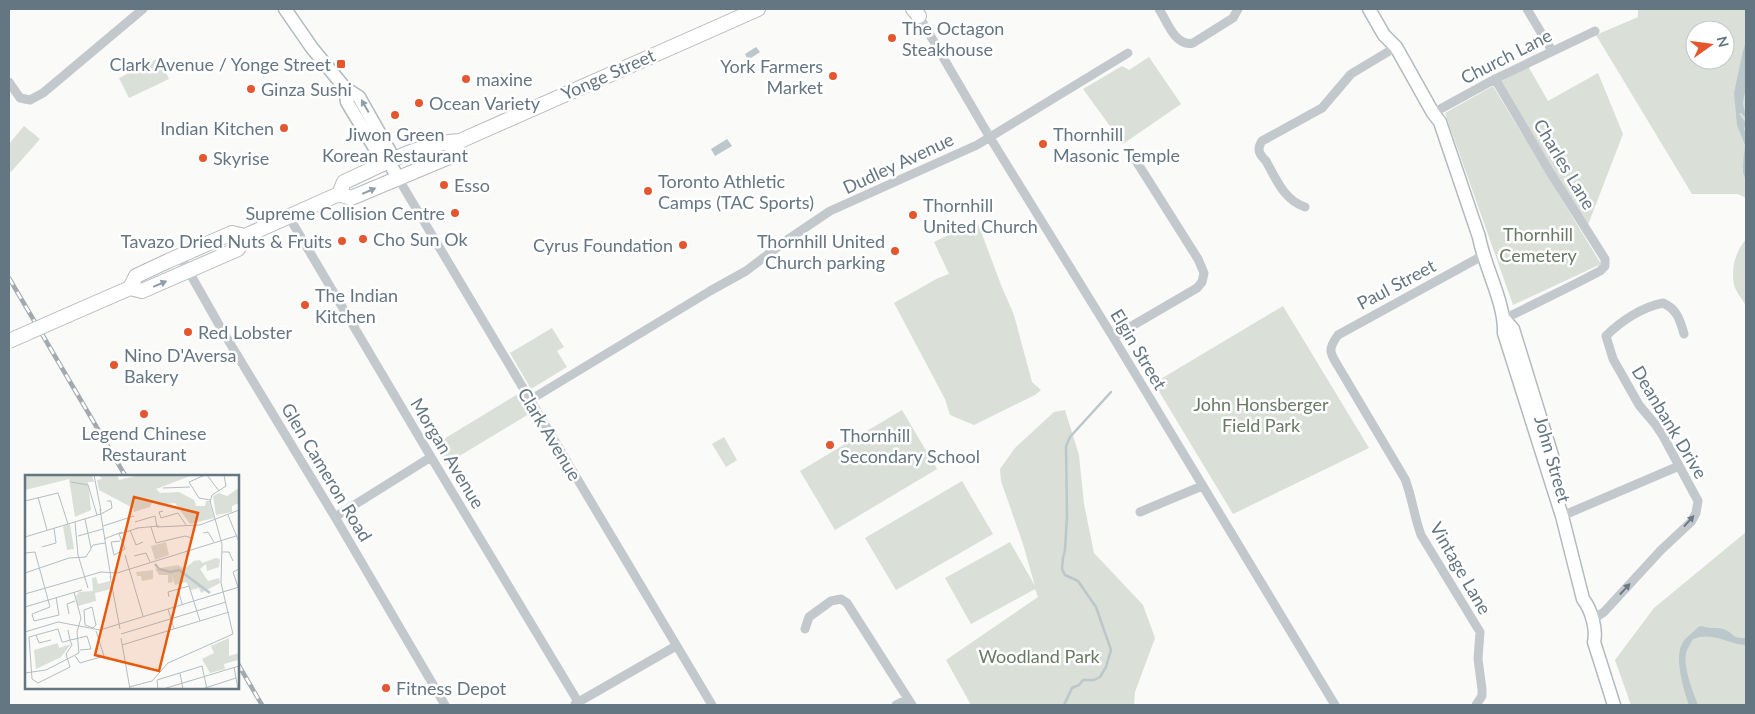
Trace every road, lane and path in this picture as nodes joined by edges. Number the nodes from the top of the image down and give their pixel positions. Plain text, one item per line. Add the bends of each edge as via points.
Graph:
1 (143, 9) edge
2 (285, 9) edge
3 (758, 9) edge
4 (1159, 9) edge
5 (1238, 9) edge
6 (1369, 9) edge
7 (1379, 9) edge
8 (1527, 9) edge
9 (916, 11) edge
10 (1595, 32) dead end
11 (1396, 46) junction
12 (1552, 51) junction
13 (1128, 53) dead end
14 (1495, 79) junction
15 (9, 82) edge
16 (1433, 113) junction
17 (989, 136) junction
18 (460, 141) junction
19 (1133, 156) dead end
20 (389, 162) junction
21 (398, 178) junction
22 (339, 194) junction
23 (1305, 206) dead end
24 (289, 216) junction
25 (245, 236) junction
26 (180, 256) junction
27 (1482, 256) junction
28 (189, 271) junction
29 (130, 288) junction
30 (1504, 319) junction
31 (1684, 334) dead end
32 (1113, 337) junction
33 (9, 341) edge
34 (1331, 346) joint
35 (530, 400) junction
36 (430, 457) junction
37 (1679, 466) junction
38 (1202, 486) junction
39 (1140, 512) dead end
40 (1565, 515) junction
41 (335, 517) junction
42 (1592, 620) junction
43 (805, 629) dead end
44 (1596, 634) junction
45 (676, 646) junction
46 (910, 702) edge
47 (577, 704) edge
48 (446, 705) edge
49 (712, 705) edge
50 (896, 705) edge
51 (1336, 705) edge
52 (1476, 705) edge
53 (1614, 705) edge
54 (1623, 705) edge

1 - 15 street via 43,93 30,100 20,98
2 - 20 main road, Clark Avenue via 345,88 359,97 390,152
3 - 18 main road, Yonge Street
4 - 5 street via 1176,38 1185,44 1193,43 1233,18
6 - 11 main road, John Street via 1384,35
7 - 11 main road, John Street via 1392,31
8 - 12 street
9 - 17 street, Elgin Street
10 - 12 street, Church Lane
11 - 16 main road, John Street
11 - 23 street via 1351,74 1322,108 1262,141 1259,146 1261,156 1289,198
12 - 14 street, Church Lane
13 - 17 street, Dudley Avenue
14 - 16 street, Church Lane
14 - 30 street, Charles Lane via 1605,259 1605,266 1600,271
16 - 27 main road, John Street via 1433,126 1473,240
17 - 32 street, Elgin Street
17 - 35 street, Dudley Avenue via 977,145 830,211 746,271
18 - 20 main road, Yonge Street via 443,142
18 - 21 main road, Yonge Street via 448,157
19 - 32 street via 1204,273 1197,288
20 - 21 main road, Clark Avenue
20 - 22 main road, Yonge Street via 344,182
22 -> 21 main road, Yonge Street via 350,198
21 - 35 street, Clark Avenue
22 - 24 main road, Yonge Street
24 - 25 main road, Yonge Street
24 - 36 street, Morgan Avenue
25 - 26 main road, Yonge Street via 232,233
25 - 28 main road, Yonge Street via 238,249
26 - 28 street, Glen Cameron Road
26 - 29 main road, Yonge Street via 136,276
27 - 30 main road, John Street
27 - 34 street, Paul Street via 1347,329
29 -> 28 main road, Yonge Street via 142,291
28 - 41 street, Glen Cameron Road
29 - 33 main road, Yonge Street, bridge
30 - 40 main road, John Street via 1504,333
31 - 37 street, Deanbank Drive via 1674,308 1663,302 1630,317 1606,336 1613,359
32 - 38 street, Elgin Street
34 - 52 street, Vintage Lane via 1332,356 1405,479 1421,535 1480,632 1478,659 1482,696
35 - 45 street, Clark Avenue
36 - 41 street
36 - 47 street, Morgan Avenue
37 - 40 street
42 -> 37 street, Deanbank Drive via 1604,612 1691,522 1698,501
38 - 39 street
38 - 51 street, Elgin Street
40 - 42 main road, John Street via 1582,599
41 - 48 street, Glen Cameron Road
42 - 44 main road, John Street
43 - 46 street via 809,618 831,601 847,603
44 - 53 main road, John Street via 1594,642
44 - 54 main road, John Street via 1602,640
45 - 47 street
45 - 49 street, Clark Avenue
46 - 50 street

